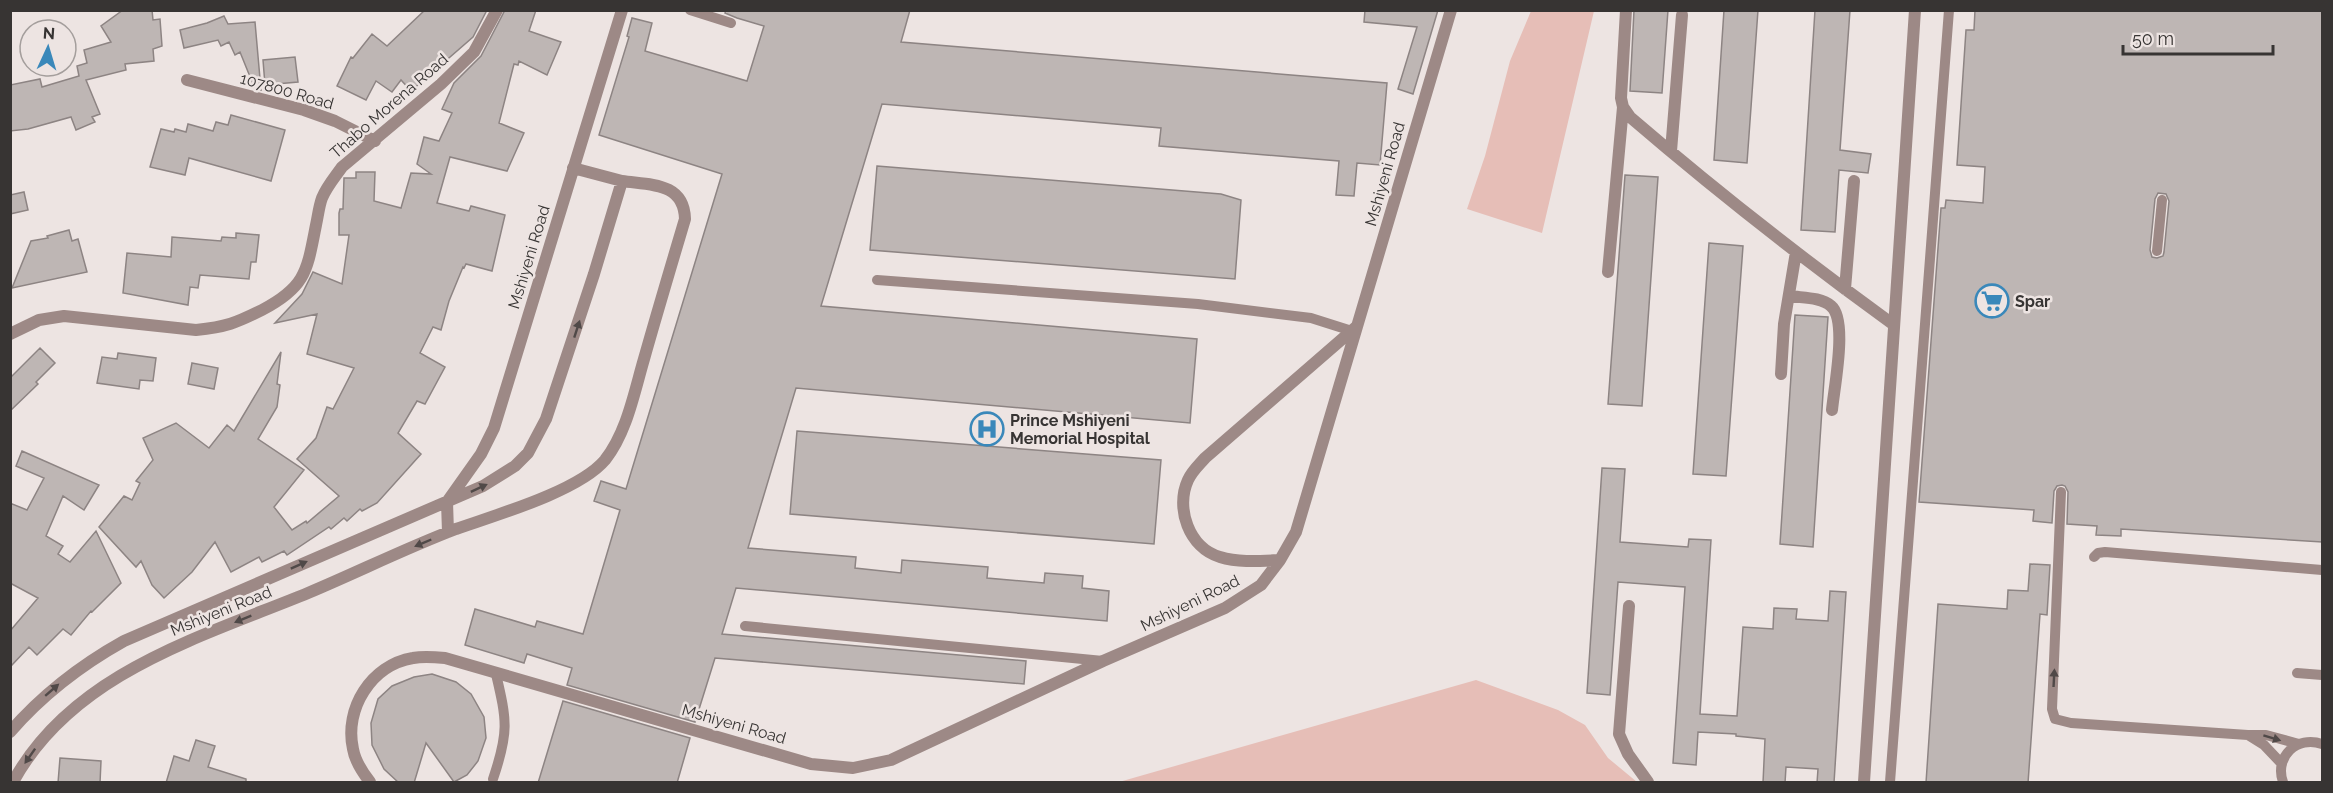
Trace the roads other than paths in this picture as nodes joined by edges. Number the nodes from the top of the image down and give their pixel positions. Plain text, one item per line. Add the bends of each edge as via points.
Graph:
1 (497, 10) edge
2 (622, 10) edge
3 (690, 10) edge
4 (1451, 10) edge
5 (1626, 10) edge
6 (1915, 10) edge
7 (1949, 10) edge
8 (1682, 15) dead end
9 (731, 23) dead end
10 (187, 80) dead end
11 (1623, 107) junction
12 (375, 141) junction
13 (1671, 151) junction
14 (573, 168) junction
15 (622, 181) junction
16 (1854, 181) dead end
17 (2162, 200) dead end
18 (2157, 251) dead end
19 (1796, 252) junction
20 (1608, 272) dead end
21 (876, 280) dead end
22 (1845, 289) junction
23 (1790, 296) junction
24 (1894, 325) junction
25 (1355, 328) junction
26 (10, 334) edge
27 (1781, 374) dead end
28 (1832, 410) dead end
29 (2061, 492) dead end
30 (447, 502) junction
31 (448, 532) junction
32 (2094, 557) dead end
33 (1280, 560) junction
34 (2322, 570) edge
35 (1629, 606) dead end
36 (746, 626) dead end
37 (1103, 661) junction
38 (2297, 673) dead end
39 (496, 674) junction
40 (2322, 675) edge
41 (10, 732) edge
42 (2248, 735) junction
43 (2321, 742) edge
44 (2299, 744) junction
45 (2282, 764) junction
46 (493, 779) dead end
47 (13, 783) edge
48 (370, 783) edge
49 (1648, 783) edge
50 (1864, 783) edge
51 (1890, 783) edge
52 (2283, 783) edge

1 - 12 street, Thabo Morena Road via 474,52
2 - 14 street, Mshiyeni Road
3 - 9 lane
4 - 25 street, Mshiyeni Road
5 - 11 street
6 - 24 street
7 - 51 lane
8 - 13 street
10 - 12 street, 107800 Road via 304,110
11 - 13 street
11 - 20 street
12 - 26 street, Thabo Morena Road via 342,167 329,184 321,199 303,277 292,291 271,305 233,325 217,328 196,330 64,316 39,320
13 - 19 street
14 - 15 street, Mshiyeni Road
14 - 30 street, Mshiyeni Road via 494,428
30 -> 15 street via 515,466 537,437 554,400
15 - 31 street, Mshiyeni Road via 667,188 683,202 685,219 621,434 603,462 576,483
16 - 22 street
17 - 18 lane
19 - 22 street
19 - 23 street
21 - 25 lane via 1198,304 1311,318
22 - 24 street
23 - 27 street
23 - 28 street via 1823,301 1838,315
24 - 50 street
25 - 33 street, Mshiyeni Road via 1296,532
25 - 33 street via 1205,458 1187,482 1183,509 1187,526 1207,552 1238,561
42 -> 29 lane via 2055,719 2052,709
30 - 31 street
41 -> 30 street via 57,686 93,658 124,641
31 -> 47 street, Mshiyeni Road via 178,646 124,673 85,698 51,729
32 - 34 lane via 2105,552
33 - 37 street, Mshiyeni Road via 1261,585 1232,603
35 - 49 street via 1619,734
36 - 37 lane
37 - 39 street, Mshiyeni Road via 891,760 853,768 811,764
38 - 40 lane
39 - 46 lane via 506,731
39 - 48 street, Mshiyeni Road via 429,657 412,658 380,672 356,703 351,727 353,750
42 -> 44 lane via 2266,735
42 - 45 lane
43 - 44 lane
44 - 45 lane via 2288,752
45 - 52 lane

